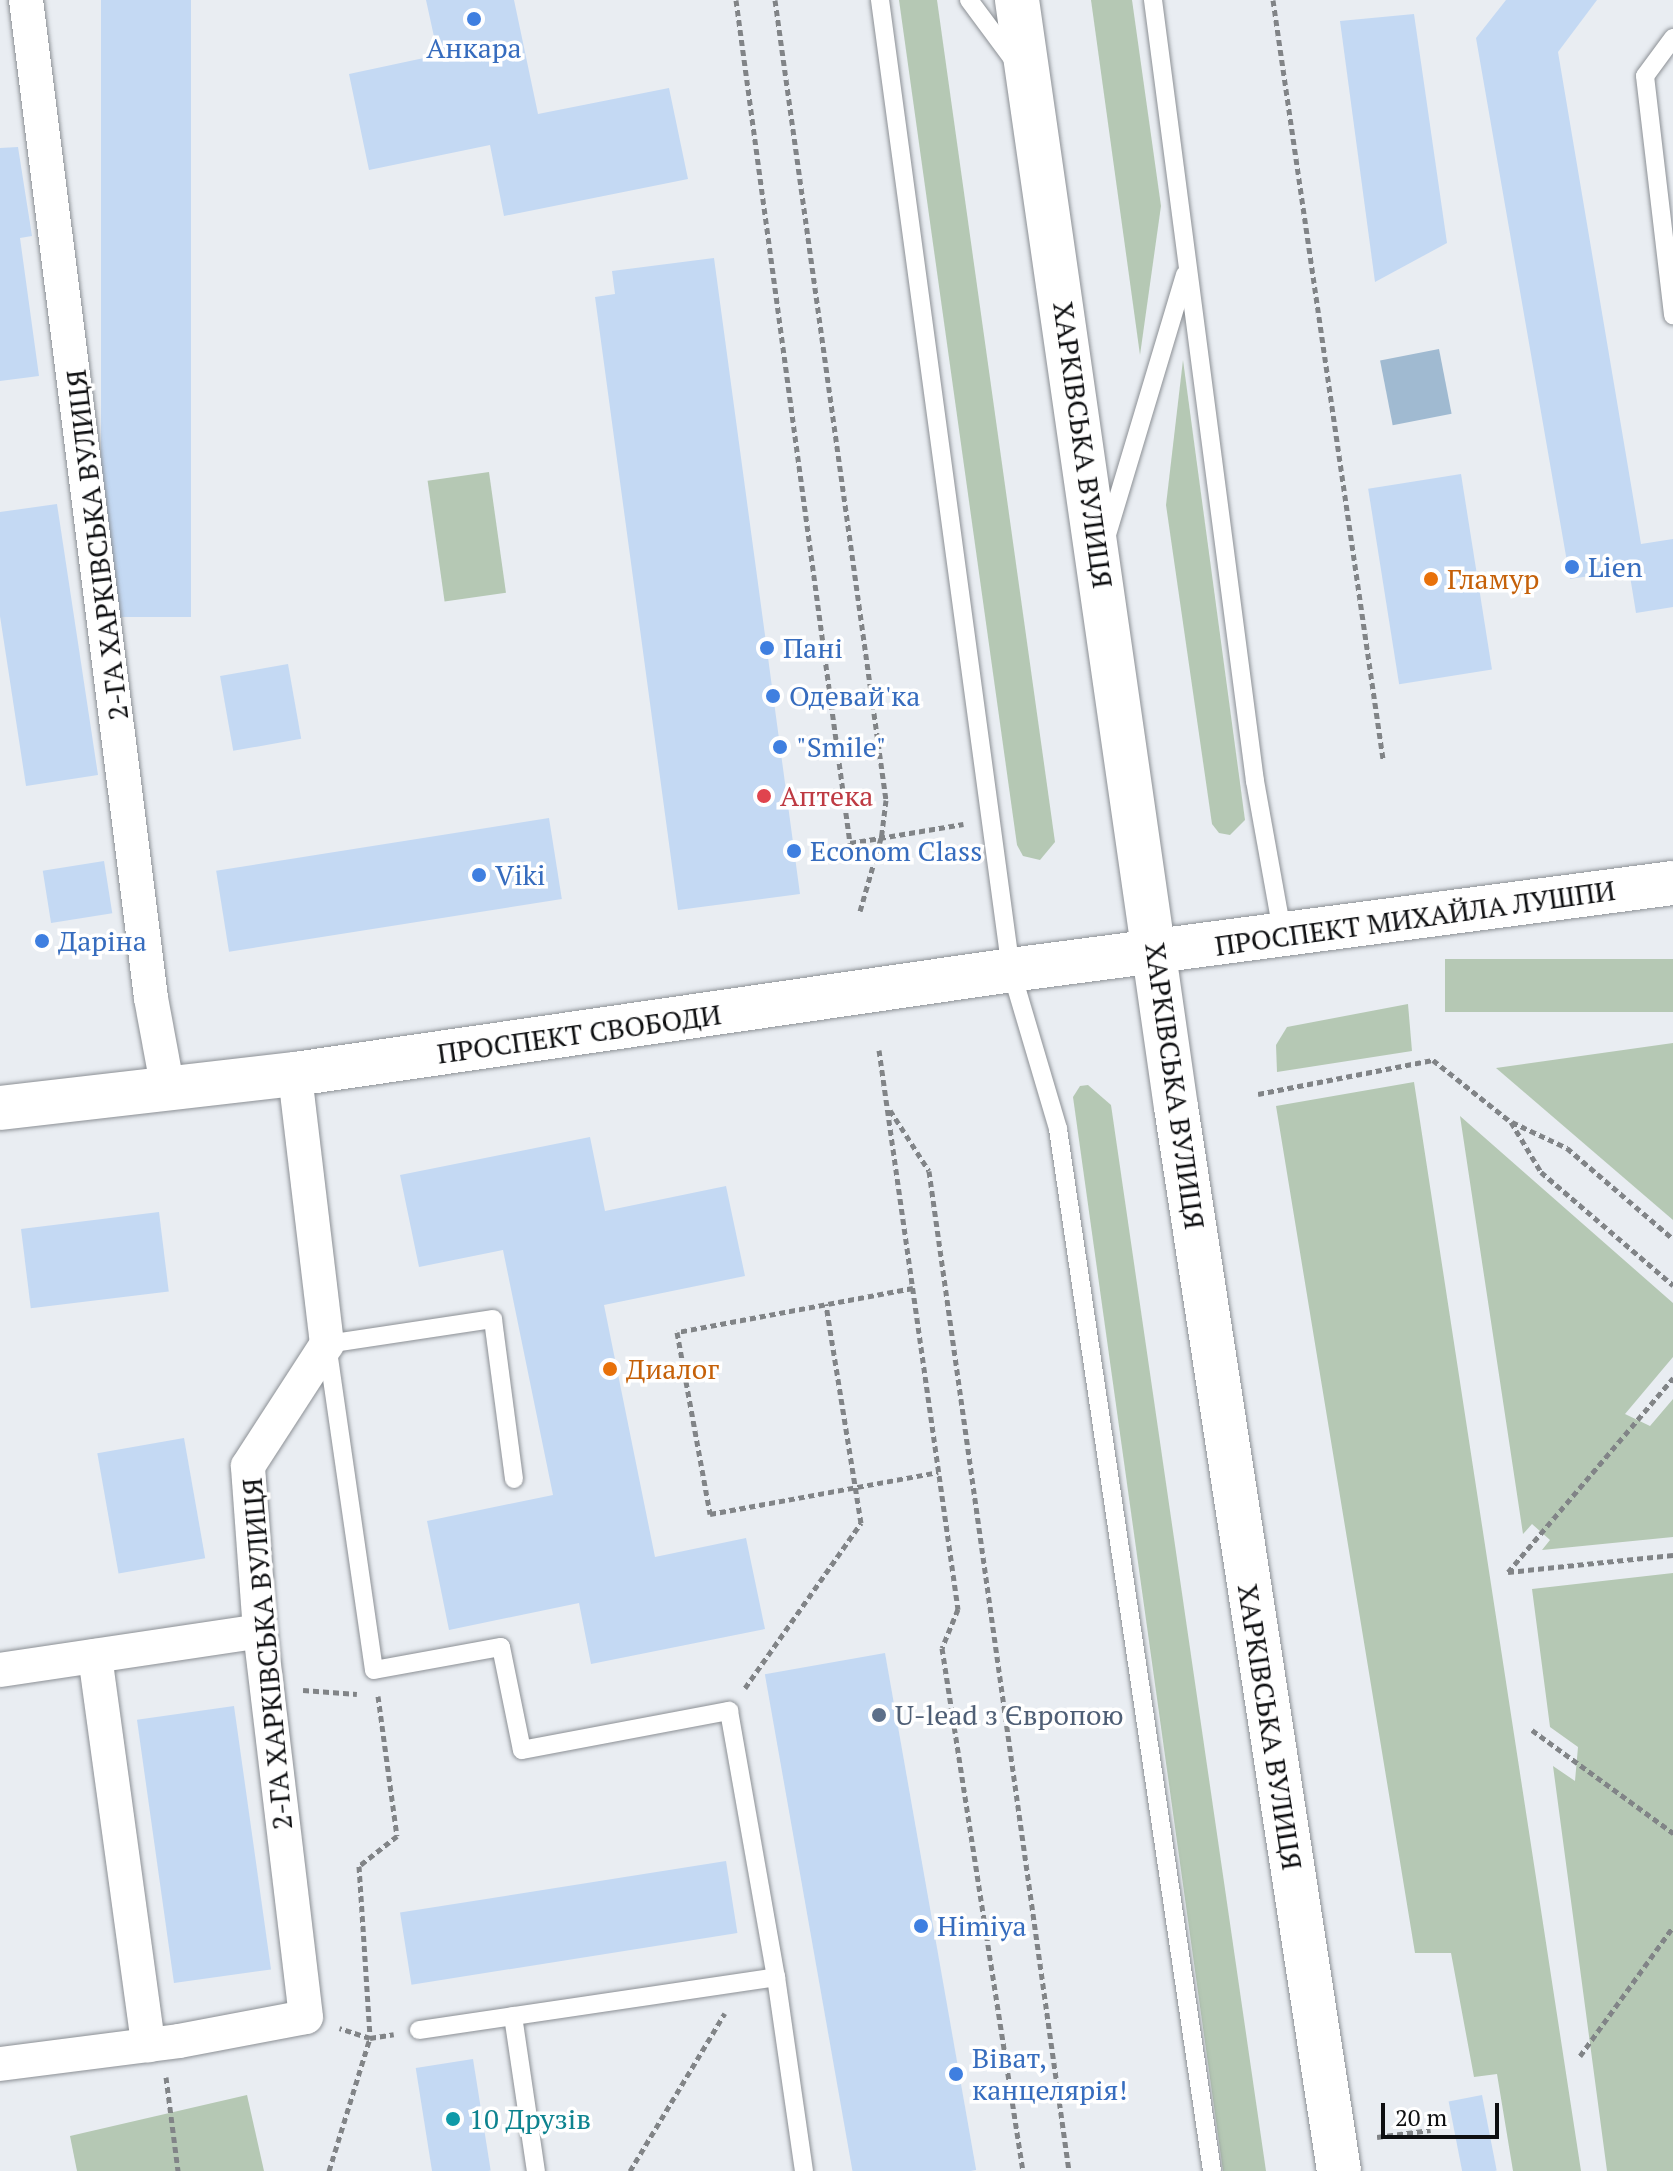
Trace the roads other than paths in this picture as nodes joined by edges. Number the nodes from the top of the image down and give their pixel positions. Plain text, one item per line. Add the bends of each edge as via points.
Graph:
1 (26, 0) edge
2 (880, 0) edge
3 (969, 0) edge
4 (1017, 0) edge
5 (1153, 0) edge
6 (1673, 38) edge
7 (1029, 80) junction
8 (1188, 267) junction
9 (1673, 315) edge
10 (1100, 560) junction
11 (1673, 883) edge
12 (1283, 936) junction
13 (1158, 953) junction
14 (1011, 970) junction
15 (295, 1074) junction
16 (168, 1090) junction
17 (0, 1108) edge
18 (327, 1344) junction
19 (514, 1479) dead end
20 (260, 1631) junction
21 (95, 1656) junction
22 (0, 1670) edge
23 (776, 1977) junction
24 (513, 2016) junction
25 (419, 2030) road end
26 (148, 2045) junction
27 (0, 2064) edge
28 (1336, 2157) edge
29 (536, 2171) edge
30 (804, 2171) edge
31 (1212, 2171) edge

1 - 16 street, 2-ГА ХАРКІВСЬКА ВУЛИЦЯ via 151,998
2 - 14 lane
3 - 7 lane
4 - 7 main road, ХАРКІВСЬКА ВУЛИЦЯ
5 - 8 lane
6 - 9 lane via 1645,76
7 - 10 main road, ХАРКІВСЬКА ВУЛИЦЯ
8 - 10 lane
8 - 12 lane via 1255,781
10 - 13 main road, ХАРКІВСЬКА ВУЛИЦЯ
11 - 12 main road, ПРОСПЕКТ МИХАЙЛА ЛУШПИ
12 - 13 main road, ПРОСПЕКТ МИХАЙЛА ЛУШПИ
13 - 14 main road, ПРОСПЕКТ СВОБОДИ
13 - 28 main road, ХАРКІВСЬКА ВУЛИЦЯ via 1176,1107
14 - 15 main road, ПРОСПЕКТ СВОБОДИ
14 - 31 lane via 1058,1129
15 - 16 main road, ПРОСПЕКТ СВОБОДИ
15 - 18 street
16 - 17 main road, ПРОСПЕКТ СВОБОДИ
18 - 19 lane via 493,1319
18 - 20 street, 2-ГА ХАРКІВСЬКА ВУЛИЦЯ via 248,1466
18 - 23 lane via 374,1670 501,1647 522,1750 729,1711
20 - 21 street
20 - 26 street, 2-ГА ХАРКІВСЬКА ВУЛИЦЯ via 306,2017
21 - 22 street
21 - 26 street
23 - 24 lane
23 - 30 lane
24 - 25 lane
24 - 29 lane
26 - 27 street

